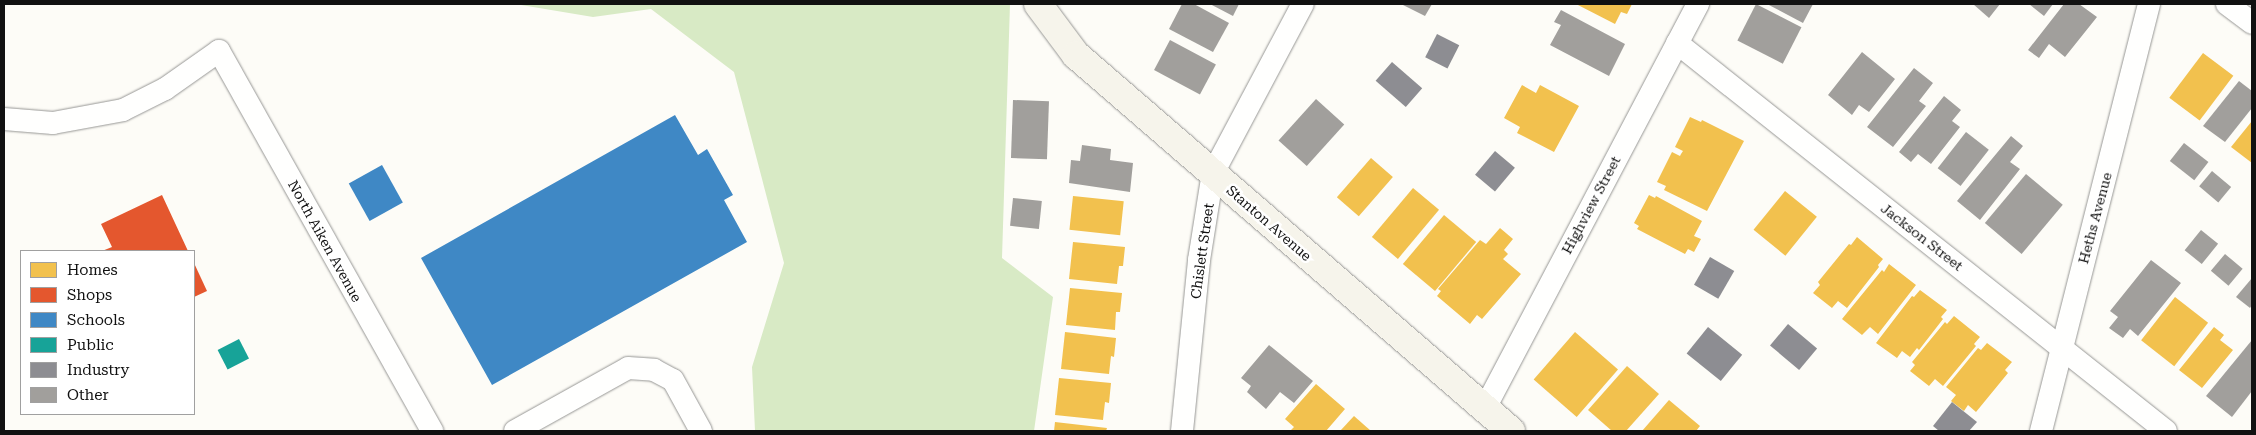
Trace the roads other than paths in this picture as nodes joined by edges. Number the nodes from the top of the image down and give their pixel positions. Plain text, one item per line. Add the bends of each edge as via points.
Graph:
1 (1038, 4) edge
2 (1303, 4) edge
3 (1698, 4) edge
4 (2148, 4) edge
5 (2227, 4) edge
6 (2252, 23) edge
7 (1677, 43) junction
8 (4, 119) edge
9 (1213, 173) junction
10 (2061, 348) junction
11 (1485, 408) junction
12 (432, 431) edge
13 (515, 431) edge
14 (702, 431) edge
15 (1182, 431) edge
16 (1511, 431) edge
17 (2041, 431) edge
18 (2166, 431) edge

1 - 9 street, Stanton Avenue via 1076,55
2 - 9 street, Chislett Street
3 - 7 street, Highview Street
4 - 10 street, Heths Avenue
5 - 6 street
7 - 10 street, Jackson Street
7 - 11 street, Highview Street
8 - 12 street, North Aiken Avenue via 53,123 123,110 165,89 219,51
9 - 11 street, Stanton Avenue
9 - 15 street, Chislett Street via 1199,260
10 - 17 street, Heths Avenue
10 - 18 street, Jackson Street
11 - 16 street, Stanton Avenue
13 - 14 street via 628,368 654,370 673,380

